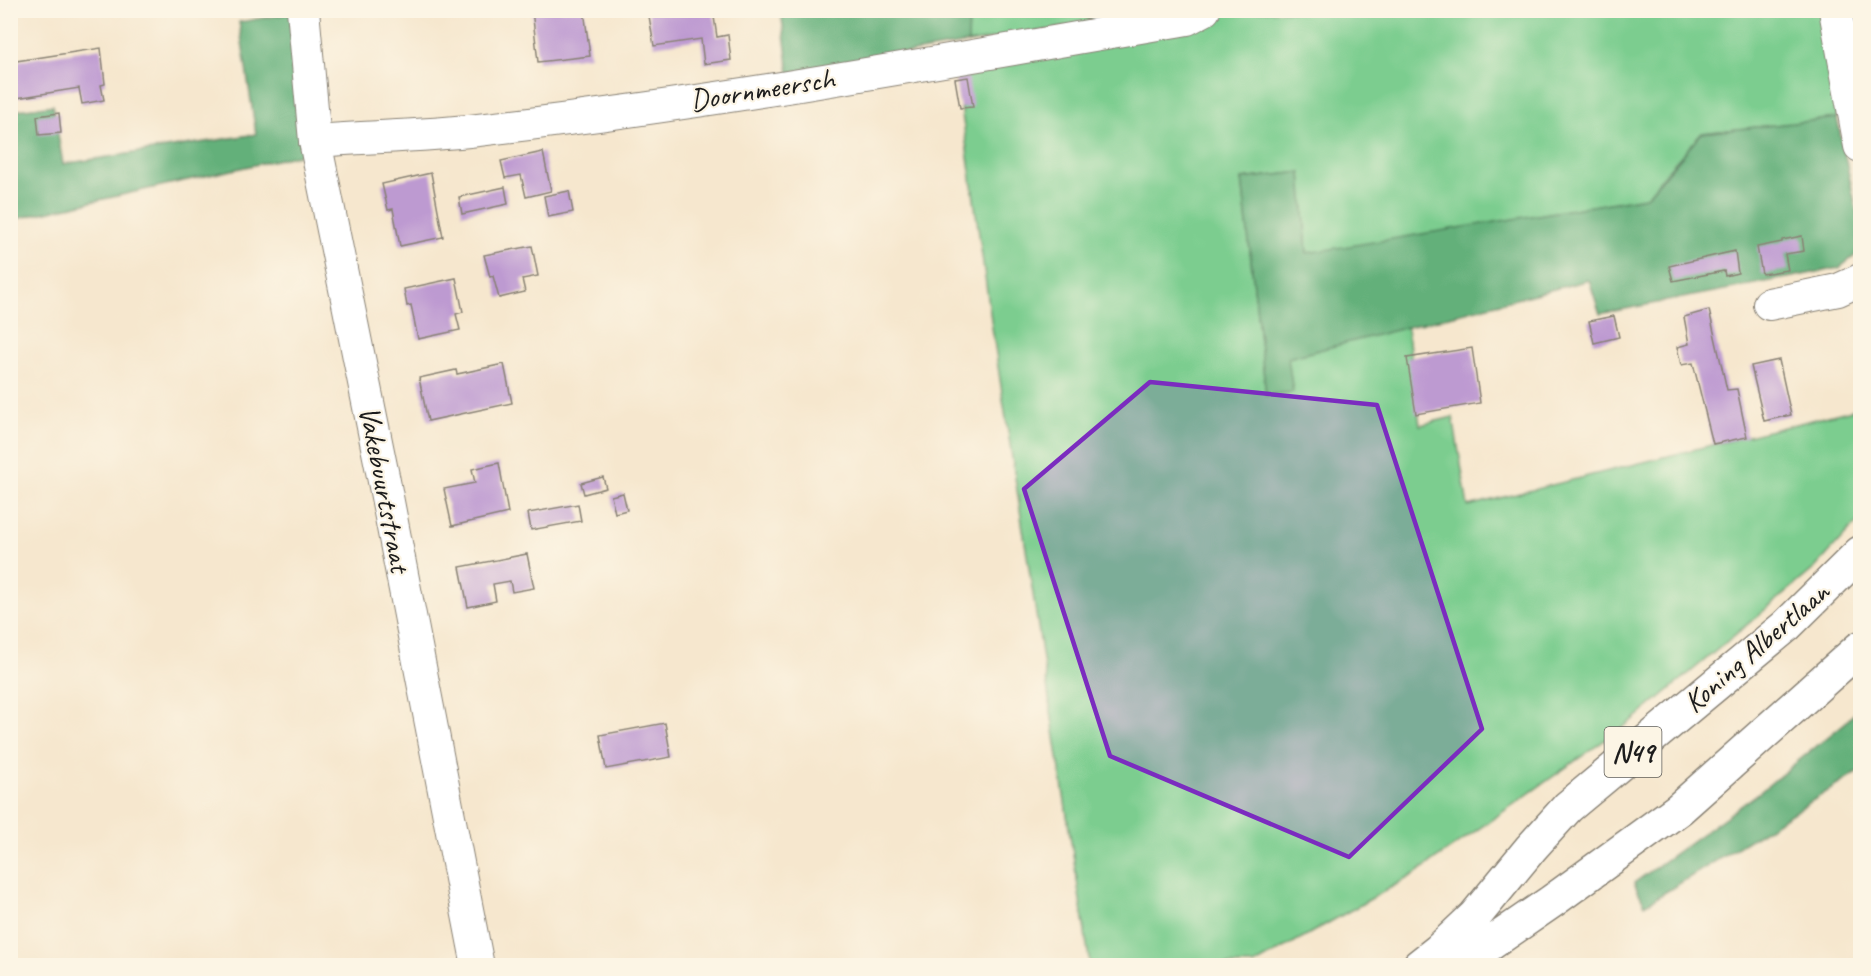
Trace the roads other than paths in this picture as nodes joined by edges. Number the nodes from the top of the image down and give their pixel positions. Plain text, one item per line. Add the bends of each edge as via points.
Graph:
1 (303, 10) edge
2 (1204, 10) edge
3 (1835, 10) edge
4 (315, 141) junction
5 (1860, 146) edge
6 (1860, 280) edge
7 (1768, 304) dead end
8 (1860, 554) edge
9 (1860, 648) edge
10 (478, 966) edge
11 (1419, 966) edge
12 (1458, 966) edge

1 - 4 street, Vakebuurtstraat
2 - 4 street, Doornmeersch via 1187,19 793,86 476,130
3 - 5 street
4 - 10 street, Vakebuurtstraat
6 - 7 street via 1838,290
8 - 11 highway, Koning Albertlaan / N49 via 1786,626 1568,807 1475,916
9 - 12 highway, N49 via 1679,809

